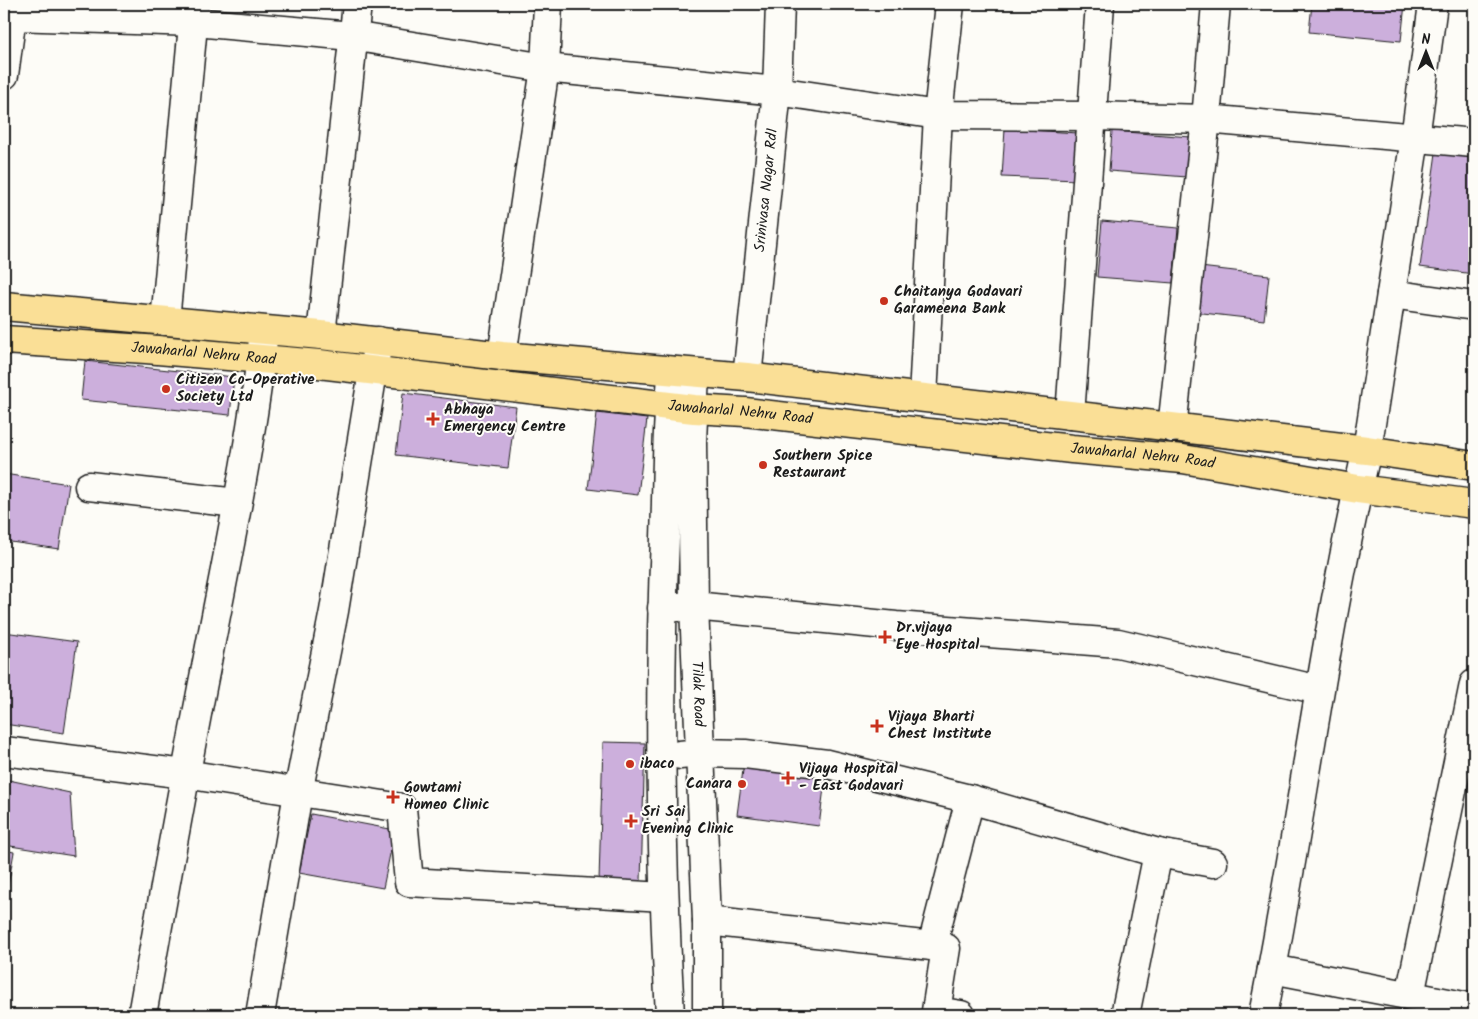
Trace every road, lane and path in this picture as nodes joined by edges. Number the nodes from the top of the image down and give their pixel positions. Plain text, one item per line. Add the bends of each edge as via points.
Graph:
1 (357, 4) edge
2 (548, 4) edge
3 (780, 4) edge
4 (950, 4) edge
5 (1100, 4) edge
6 (1216, 4) edge
7 (1433, 4) edge
8 (12, 10) edge
9 (195, 13) edge
10 (352, 36) junction
11 (545, 68) junction
12 (4, 75) edge
13 (777, 91) junction
14 (938, 116) junction
15 (1092, 116) junction
16 (1206, 119) junction
17 (1415, 138) junction
18 (1474, 143) edge
19 (1391, 294) junction
20 (4, 306) edge
21 (1474, 306) edge
22 (165, 321) junction
23 (264, 331) junction
24 (321, 335) junction
25 (4, 340) edge
26 (378, 341) junction
27 (502, 356) junction
28 (261, 360) junction
29 (374, 370) junction
30 (684, 372) junction
31 (747, 377) junction
32 (923, 397) junction
33 (681, 407) junction
34 (1070, 415) junction
35 (1172, 428) junction
36 (1367, 450) junction
37 (1474, 466) edge
38 (89, 486) dead end
39 (1358, 489) junction
40 (238, 503) junction
41 (1474, 504) edge
42 (694, 606) junction
43 (662, 608) junction
44 (1474, 684) edge
45 (1319, 690) junction
46 (4, 750) edge
47 (699, 752) junction
48 (661, 757) junction
49 (185, 774) junction
50 (298, 793) junction
51 (970, 799) junction
52 (1158, 853) junction
53 (1213, 863) dead end
54 (664, 897) junction
55 (707, 921) junction
56 (932, 946) junction
57 (1272, 969) junction
58 (1410, 995) junction
59 (1444, 1008) edge
60 (1474, 1008) edge
61 (142, 1015) edge
62 (260, 1015) edge
63 (670, 1015) edge
64 (707, 1015) edge
65 (961, 1015) edge
66 (1125, 1015) edge
67 (1263, 1015) edge

1 - 10 street
2 - 11 street
3 - 13 street, Srinivasa Nagar Rd1
4 - 14 street
5 - 15 street
6 - 16 street
7 - 17 street
8 - 9 street
8 - 12 street
9 - 10 street
9 - 22 street
10 - 11 street
10 - 24 street
11 - 13 street
11 - 27 street
13 - 14 street
13 - 31 street, Srinivasa Nagar Rd1
14 - 15 street
14 - 32 street
15 - 16 street
15 - 34 street
16 - 17 street
16 - 35 street
17 - 18 street
17 - 19 street
19 - 21 street
19 - 36 street
20 - 22 main road, Jawaharlal Nehru Road
22 - 23 main road, Jawaharlal Nehru Road
23 - 24 main road, Jawaharlal Nehru Road
23 - 28 street
24 - 26 main road, Jawaharlal Nehru Road
25 - 28 main road, Jawaharlal Nehru Road
26 - 27 main road, Jawaharlal Nehru Road
26 - 29 street
27 - 30 main road, Jawaharlal Nehru Road
28 - 29 main road, Jawaharlal Nehru Road
28 - 40 street
29 - 33 main road, Jawaharlal Nehru Road
29 - 50 street via 334,611
30 - 31 main road, Jawaharlal Nehru Road
30 - 33 street
31 - 32 main road, Jawaharlal Nehru Road
32 - 34 main road, Jawaharlal Nehru Road
33 - 39 main road, Jawaharlal Nehru Road via 1183,459
33 - 42 street, Tilak Road via 692,442
33 - 43 street
34 - 35 main road, Jawaharlal Nehru Road
35 - 36 main road, Jawaharlal Nehru Road
36 - 37 main road, Jawaharlal Nehru Road
36 - 39 street
38 - 40 street
39 - 41 main road, Jawaharlal Nehru Road
39 - 45 street
40 - 49 street
42 - 43 street
42 - 45 street via 1118,643
42 - 47 street, Tilak Road
43 - 48 street
44 - 58 street
45 - 57 street
46 - 49 street
47 - 48 street
47 - 51 street via 827,764
47 - 55 street, Tilak Road
48 - 54 street
49 - 50 street
49 - 61 street
50 - 54 street via 402,808 409,882
50 - 62 street
51 - 52 street
51 - 56 street
52 - 53 street
52 - 66 street
54 - 63 street
55 - 56 street
55 - 64 street, Tilak Road
56 - 65 street via 946,948 936,1011
57 - 58 street
57 - 67 street
58 - 59 street
59 - 60 street

